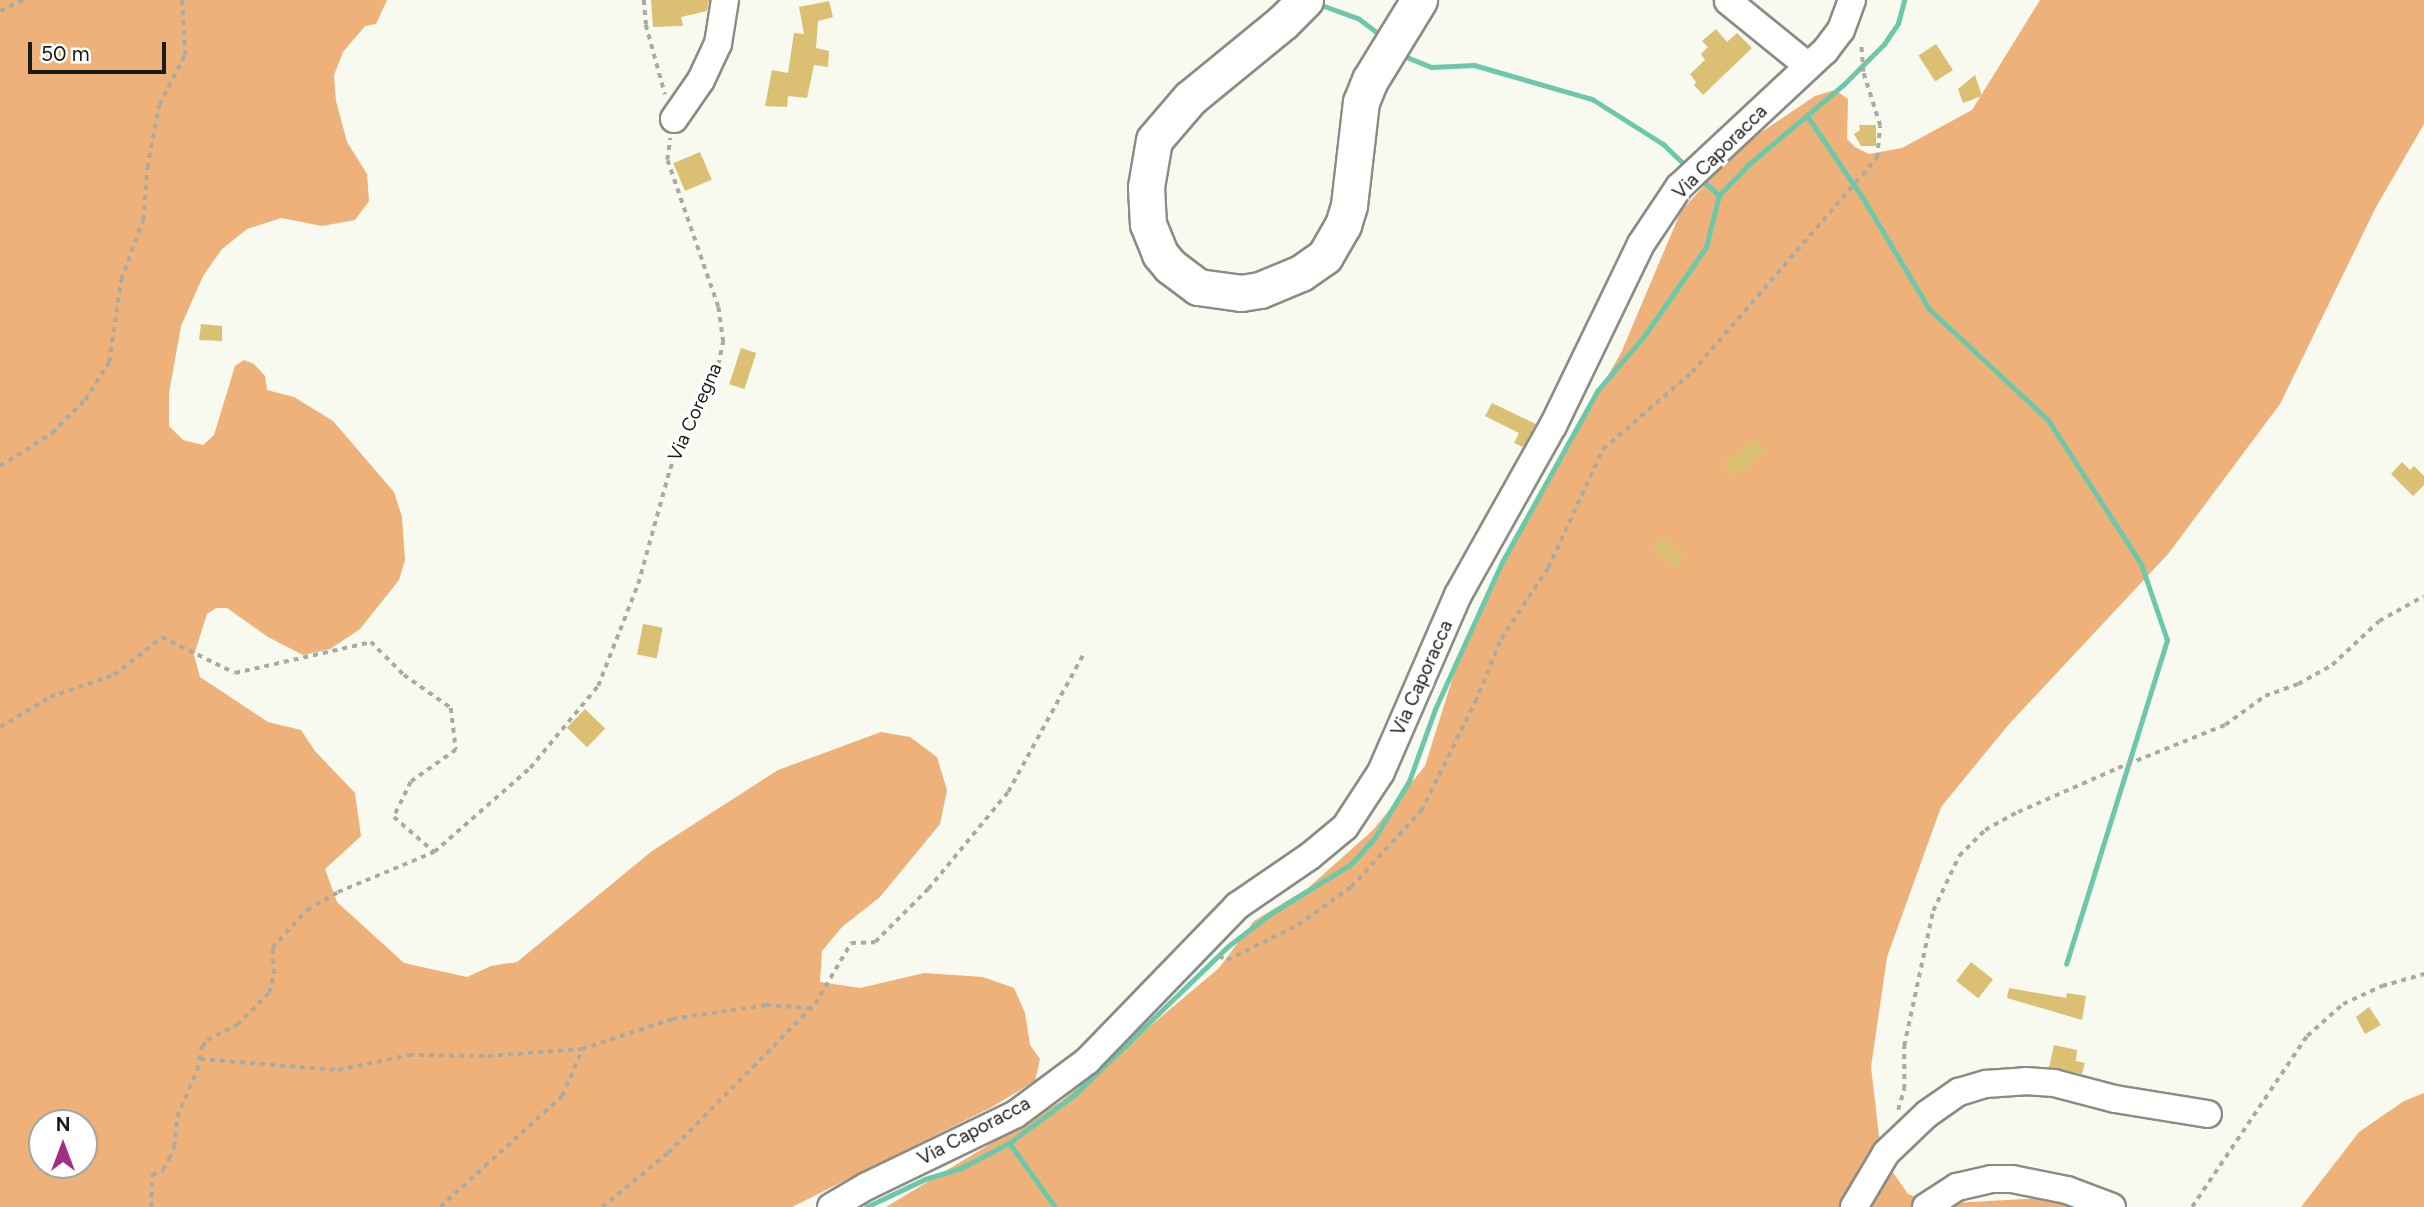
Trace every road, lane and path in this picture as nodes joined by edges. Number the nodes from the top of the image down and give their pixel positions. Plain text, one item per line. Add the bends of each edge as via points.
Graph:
1 (24, 0) edge
2 (182, 0) edge
3 (644, 0) edge
4 (725, 0) edge
5 (1305, 0) edge
6 (1419, 0) edge
7 (1852, 0) edge
8 (1728, 1) edge
9 (0, 12) edge
10 (1864, 34) dead end
11 (1808, 66) junction
12 (674, 119) junction
13 (0, 466) edge
14 (2424, 596) edge
15 (1083, 655) dead end
16 (0, 727) edge
17 (434, 852) junction
18 (1197, 948) junction
19 (2424, 974) edge
20 (810, 1009) junction
21 (582, 1049) junction
22 (200, 1059) junction
23 (2208, 1114) dead end
24 (1897, 1115) dead end
25 (151, 1207) edge
26 (440, 1207) edge
27 (602, 1207) edge
28 (831, 1207) edge
29 (1854, 1207) edge
30 (1926, 1207) edge
31 (2112, 1207) edge
32 (2192, 1207) edge

1 - 9 path
2 - 13 path via 185,55 159,105 143,220 121,281 109,362 86,400 52,433
3 - 12 path via 646,25
4 - 12 street via 718,44 701,80
5 - 6 main road via 1190,98 1154,139 1146,187 1147,224 1160,254 1198,287 1241,293 1260,290 1301,273 1325,256 1349,205 1361,102
7 - 11 street, Via Caporacca via 1841,30
8 - 11 street
10 - 18 path via 1863,72 1880,126 1877,158 1692,372 1603,449 1548,568 1501,639 1421,811 1351,887 1298,925 1227,960
11 - 18 street, Via Caporacca via 1679,187 1641,244 1553,426 1458,595 1381,772 1345,827 1237,906
12 - 17 path, Via Coregna via 667,160 718,307 723,342 718,365 687,422 638,584 598,686 530,768
14 - 24 path via 2379,621 2332,665 2265,696 2225,725 1985,830 1959,856 1933,911 1904,1046 1904,1090
15 - 20 path via 1008,792 928,889 875,942 851,943
16 - 17 path via 50,697 114,675 162,637 235,673 370,642 404,675 451,708 456,750 411,782 394,817
17 - 22 path, Via Coregna via 307,910 272,948 274,974 269,993 237,1025 206,1040
18 - 28 street, Via Caporacca via 1087,1061 1016,1114
19 - 32 path via 2343,1004 2307,1036
20 - 21 path via 766,1005 672,1020
20 - 27 path via 667,1153
21 - 22 path via 488,1056 409,1055 338,1070
21 - 26 path via 562,1096
22 - 25 path, Via Coregna via 177,1117 169,1160 163,1170 152,1175
23 - 29 street via 2115,1099 2054,1083 1986,1084 1959,1092 1927,1114 1886,1153
30 - 31 street via 1957,1187 1991,1179 2067,1190

